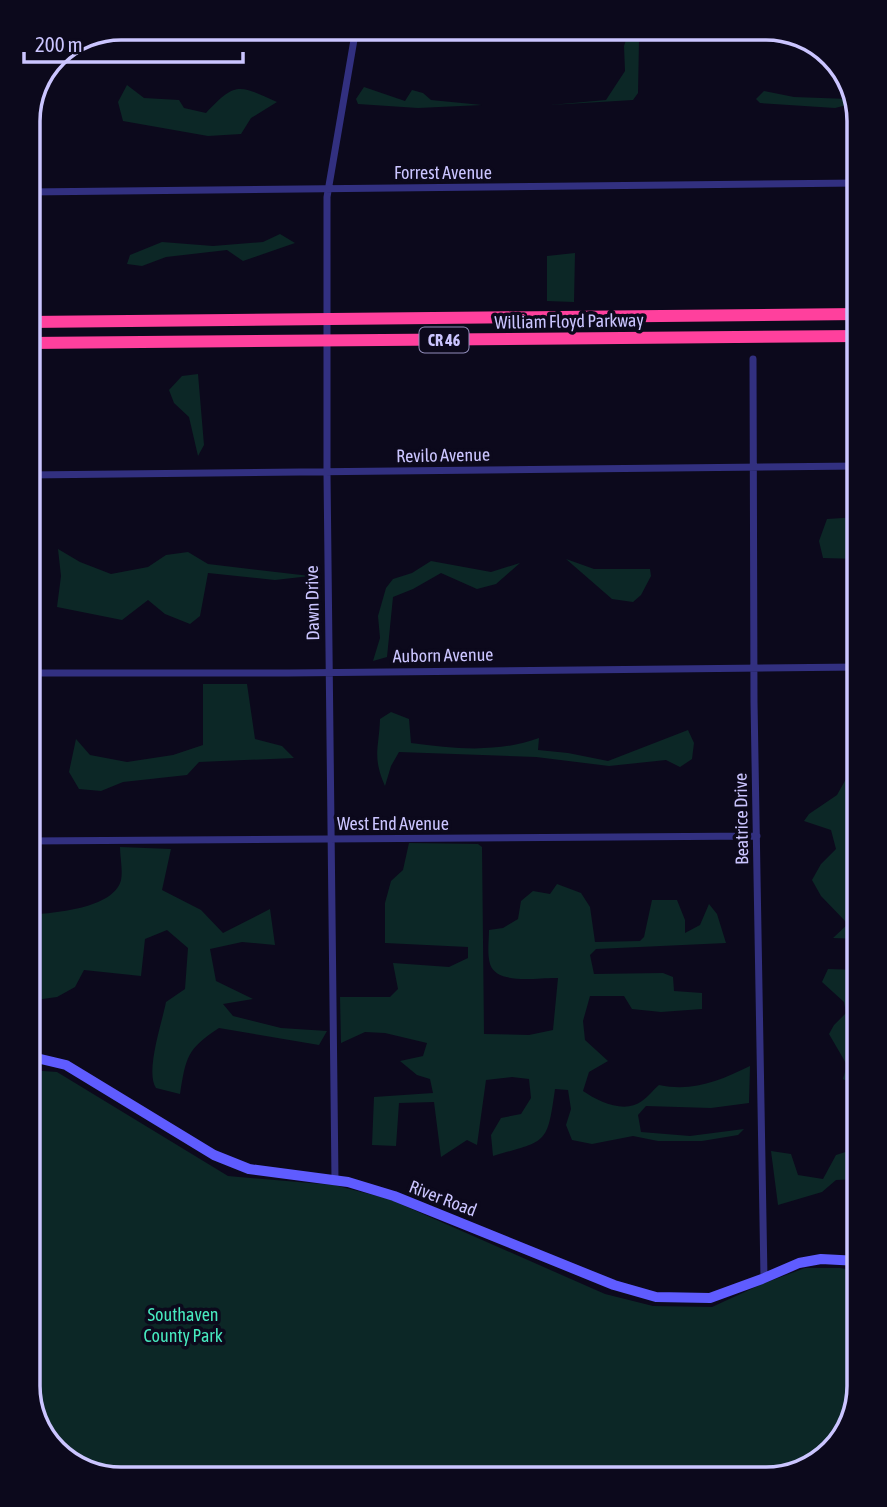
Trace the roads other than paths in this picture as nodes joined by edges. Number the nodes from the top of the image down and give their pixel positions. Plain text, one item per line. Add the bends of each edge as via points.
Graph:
1 (354, 40) edge
2 (847, 183) edge
3 (327, 188) junction
4 (40, 192) edge
5 (847, 314) edge
6 (327, 318) junction
7 (40, 322) edge
8 (847, 336) edge
9 (328, 341) junction
10 (40, 343) edge
11 (753, 359) dead end
12 (847, 466) edge
13 (753, 467) junction
14 (327, 473) junction
15 (40, 475) edge
16 (847, 667) edge
17 (755, 668) junction
18 (328, 672) junction
19 (40, 673) edge
20 (757, 836) junction
21 (330, 839) junction
22 (40, 841) edge
23 (40, 1059) edge
24 (335, 1180) junction
25 (847, 1260) edge
26 (764, 1278) junction

1 - 3 street, Dawn Drive
2 - 3 street, Forrest Avenue
3 - 4 street, Forrest Avenue
3 - 6 street, Dawn Drive
5 - 6 highway, William Floyd Parkway / CR 46
6 - 7 highway, William Floyd Parkway / CR 46
6 - 9 street, Dawn Drive
8 - 9 highway, William Floyd Parkway / CR 46
9 - 10 highway, William Floyd Parkway / CR 46
9 - 14 street, Dawn Drive
11 - 13 street, Beatrice Drive
12 - 13 street, Revilo Avenue
13 - 14 street, Revilo Avenue
13 - 17 street, Beatrice Drive
14 - 15 street, Revilo Avenue
14 - 18 street, Dawn Drive
16 - 17 street, Auborn Avenue
17 - 18 street, Auborn Avenue
17 - 20 street, Beatrice Drive
18 - 19 street, Auborn Avenue
18 - 21 street, Dawn Drive
20 - 21 street, West End Avenue
20 - 26 street, Beatrice Drive
21 - 22 street, West End Avenue
21 - 24 street, Dawn Drive
23 - 24 street, River Road via 66,1065 226,1160 248,1169
24 - 26 street, River Road via 417,1204 614,1285 656,1297 710,1297
25 - 26 street, River Road via 799,1263

